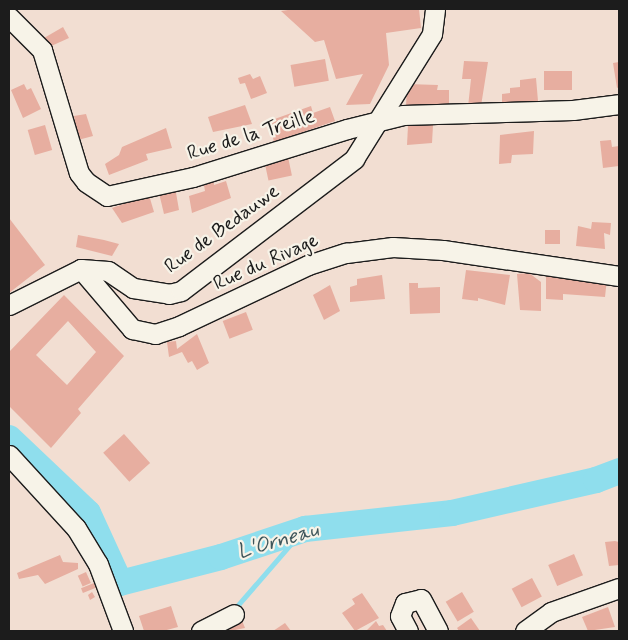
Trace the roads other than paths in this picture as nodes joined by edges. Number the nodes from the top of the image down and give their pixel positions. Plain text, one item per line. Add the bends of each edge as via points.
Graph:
1 (435, 9) edge
2 (9, 17) edge
3 (619, 104) edge
4 (381, 120) junction
5 (81, 269) junction
6 (619, 276) edge
7 (9, 305) edge
8 (9, 455) edge
9 (619, 588) edge
10 (234, 614) dead end
11 (123, 631) edge
12 (200, 631) edge
13 (408, 631) edge
14 (438, 631) edge
15 (525, 631) edge

1 - 4 street, Rue de Bedauwe via 432,34
2 - 4 street, Rue de la Treille via 42,50 79,173 86,182 107,196 193,177
3 - 4 street, Rue de la Treille via 573,110 404,115
4 - 5 street, Rue de Bedauwe via 354,160 181,291 169,294 133,288 108,271
5 - 6 street, Rue du Rivage via 132,329 154,334 179,326 308,265 346,253 393,247 443,250
5 - 7 street
8 - 11 street via 76,528 98,564
9 - 15 street via 550,612
10 - 12 street
13 - 14 street via 400,616 405,603 421,599

